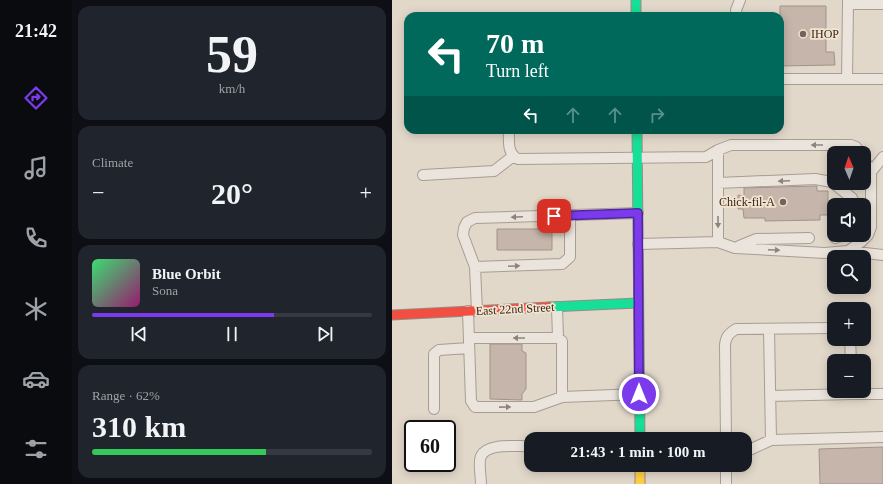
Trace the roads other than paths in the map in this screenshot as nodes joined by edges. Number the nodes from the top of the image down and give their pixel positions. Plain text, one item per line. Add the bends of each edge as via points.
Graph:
1 (636, 0) edge
2 (740, 0) edge
3 (848, 2) edge
4 (883, 4) edge
5 (636, 12) edge
6 (736, 12) edge
7 (784, 79) edge
8 (847, 79) junction
9 (883, 79) edge
10 (508, 134) edge
11 (637, 134) edge
12 (852, 146) edge
13 (718, 150) junction
14 (637, 156) junction
15 (512, 157) junction
16 (883, 157) edge
17 (871, 172) edge
18 (423, 175) dead end
19 (718, 183) junction
20 (871, 190) edge
21 (852, 198) edge
22 (638, 213) junction
23 (570, 215) junction
24 (809, 238) dead end
25 (718, 242) junction
26 (638, 244) junction
27 (735, 248) junction
28 (849, 250) edge
29 (827, 253) edge
30 (871, 254) edge
31 (883, 255) edge
32 (475, 267) junction
33 (638, 303) junction
34 (557, 307) junction
35 (472, 311) junction
36 (392, 315) edge
37 (827, 328) edge
38 (769, 329) junction
39 (558, 338) junction
40 (469, 343) junction
41 (639, 394) junction
42 (827, 394) edge
43 (871, 394) edge
44 (883, 394) edge
45 (770, 396) junction
46 (562, 397) junction
47 (434, 409) dead end
48 (640, 432) edge
49 (726, 432) edge
50 (883, 437) edge
51 (771, 440) junction
52 (524, 446) edge
53 (752, 449) edge
54 (640, 472) edge
55 (726, 472) edge
56 (481, 484) edge
57 (640, 484) edge
58 (726, 484) edge

1 - 5 main road
2 - 6 lane
3 - 4 lane
3 - 8 lane
7 - 8 lane
8 - 9 lane
10 - 15 lane
11 - 14 main road
12 -> 13 lane via 731,145
13 - 14 lane via 706,157
13 - 19 lane
14 - 15 lane via 518,159
14 - 22 main road
15 - 18 lane via 494,171
16 - 17 lane
21 -> 19 lane via 832,182 815,180
19 -> 25 lane
20 - 28 lane via 871,227 868,235
22 - 23 lane
22 - 26 main road
32 -> 23 lane via 562,264 570,257
23 -> 32 lane via 475,218 468,222 463,235
24 - 27 lane via 756,240
25 - 26 lane
25 - 27 lane
26 - 33 main road
27 -> 29 lane
30 - 31 lane
32 - 35 lane
33 - 34 main road, East 22nd Street
33 - 41 main road
34 - 35 main road, East 22nd Street
34 - 39 lane
35 - 36 main road, East 22nd Street
35 - 40 lane
37 - 38 lane
38 - 45 lane
38 - 49 lane via 736,330 726,337
39 -> 40 lane
39 - 46 lane via 562,341
40 -> 46 lane via 471,401 475,406 534,407
40 - 47 lane via 439,350 434,354
41 - 46 lane
41 - 48 main road
42 - 45 lane
43 - 44 lane
45 - 51 lane
50 - 51 lane
51 - 53 lane
52 - 56 lane via 486,450 481,457
54 - 57 main road
55 - 58 lane

